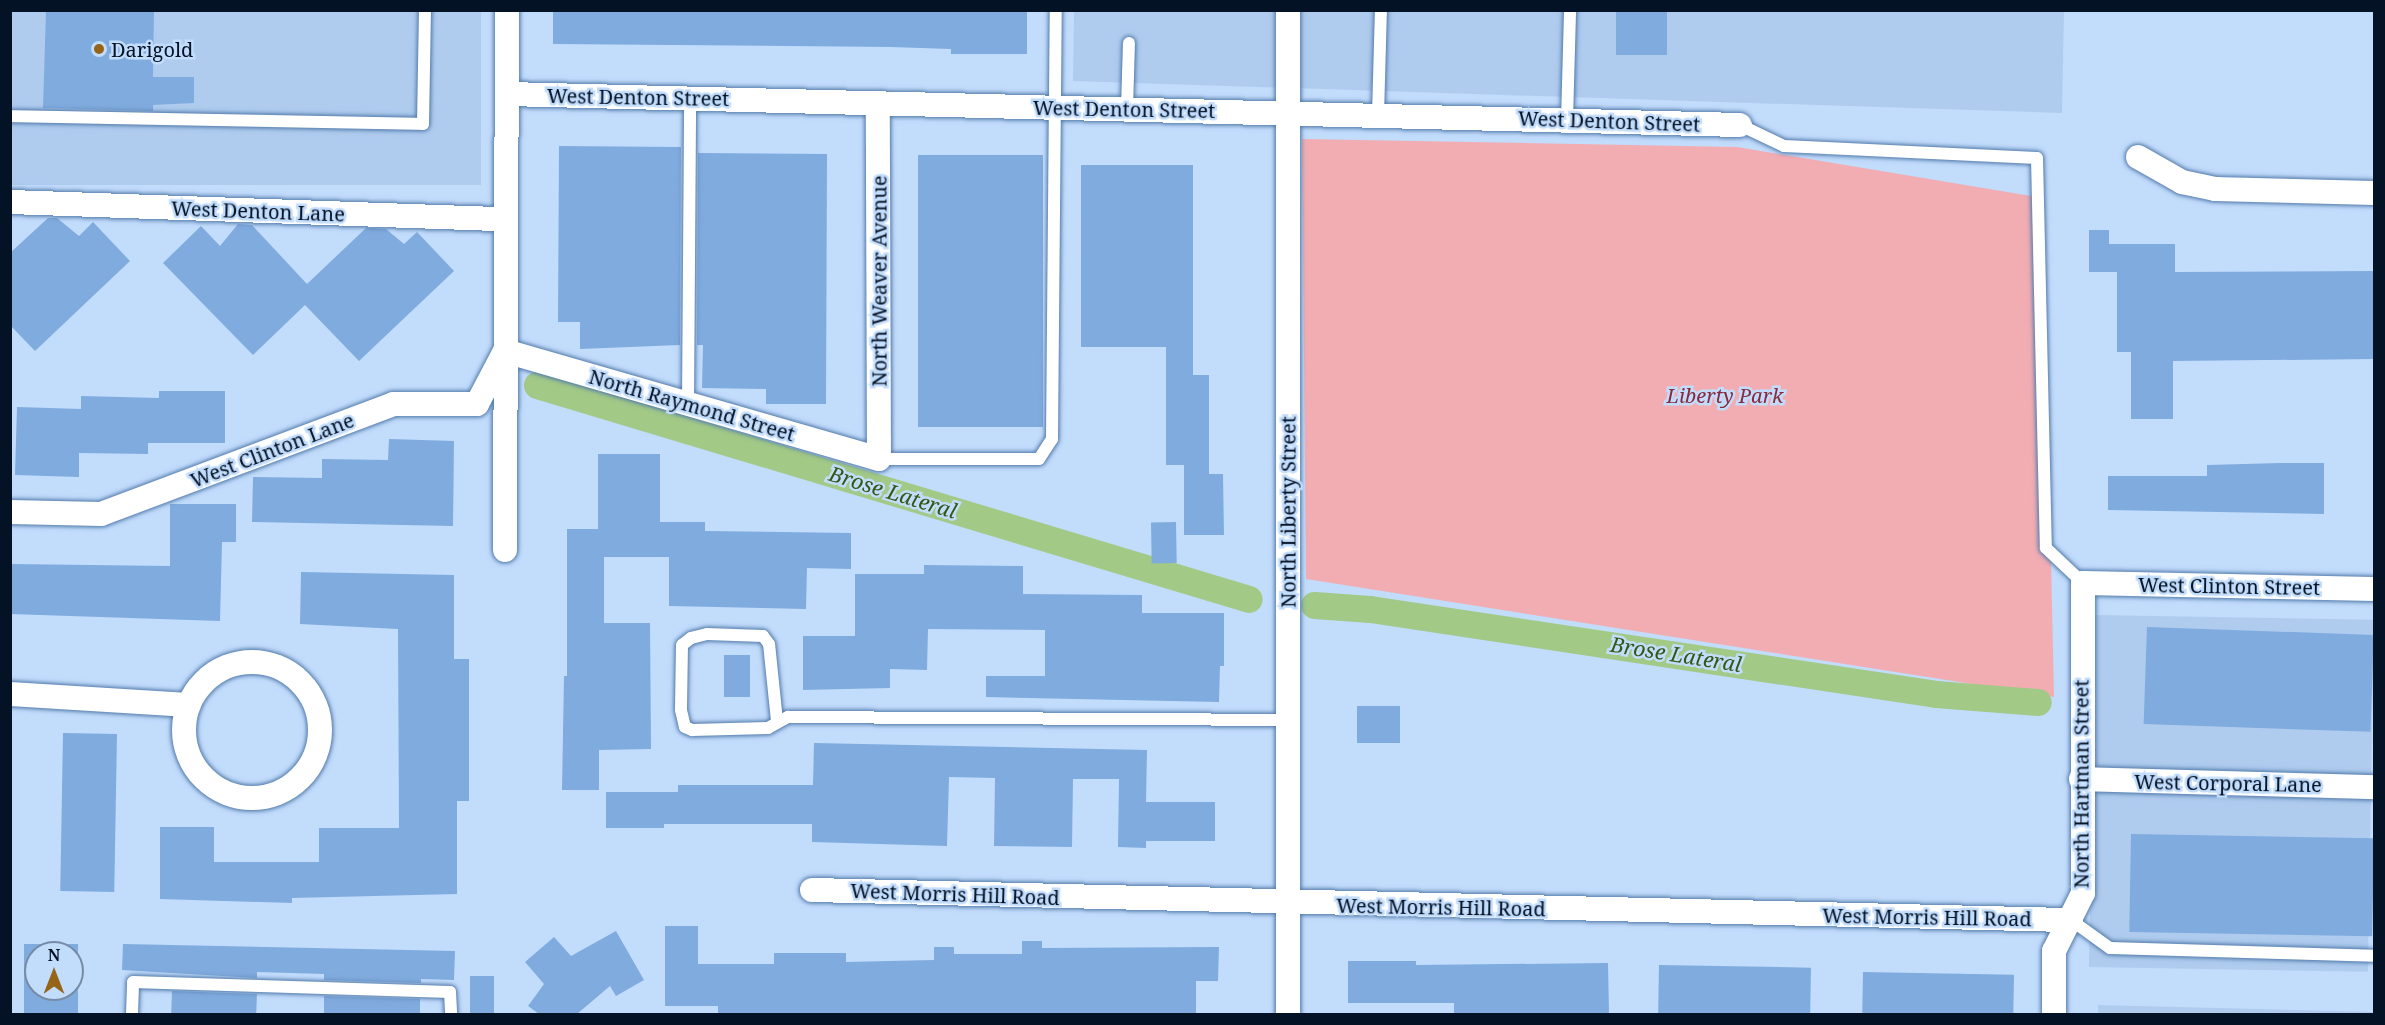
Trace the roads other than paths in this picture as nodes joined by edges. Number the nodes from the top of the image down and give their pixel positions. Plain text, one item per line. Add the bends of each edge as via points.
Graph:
1 (425, 10) edge
2 (507, 10) edge
3 (1056, 10) edge
4 (1288, 10) edge
5 (1381, 10) edge
6 (1570, 10) edge
7 (1129, 43) dead end
8 (507, 94) junction
9 (690, 99) junction
10 (878, 103) junction
11 (1055, 107) junction
12 (1127, 109) junction
13 (1287, 113) junction
14 (1378, 115) junction
15 (10, 116) edge
16 (1567, 120) junction
17 (1740, 125) joint
18 (2138, 157) dead end
19 (2374, 193) edge
20 (10, 202) edge
21 (506, 219) junction
22 (505, 351) junction
23 (688, 404) junction
24 (879, 459) junction
25 (10, 512) edge
26 (505, 550) dead end
27 (2083, 583) junction
28 (2374, 589) edge
29 (10, 694) edge
30 (189, 705) junction
31 (1289, 720) junction
32 (777, 721) junction
33 (2081, 779) junction
34 (2374, 787) edge
35 (812, 890) dead end
36 (1288, 904) junction
37 (2071, 920) junction
38 (2374, 956) edge
39 (132, 1014) edge
40 (451, 1014) edge
41 (1288, 1014) edge
42 (2054, 1014) edge

1 - 15 lane via 423,124
2 - 8 street
3 - 11 lane
4 - 13 street, North Liberty Street
5 - 14 lane
6 - 16 lane
7 - 12 lane
8 - 9 street, West Denton Street
8 - 21 street
9 - 10 street, West Denton Street
9 - 23 lane
10 - 11 street, West Denton Street
10 - 24 street, North Weaver Avenue
11 - 12 street, West Denton Street
11 - 24 lane via 1052,439 1039,459
12 - 13 street, West Denton Street
13 - 14 street, West Denton Street
13 - 31 street, North Liberty Street
14 - 16 street, West Denton Street
16 - 17 street, West Denton Street
17 - 27 lane via 1784,146 2037,158 2046,548
18 - 19 street via 2182,182 2215,189
20 - 21 street, West Denton Lane
21 - 22 street
22 - 23 street, North Raymond Street
22 - 25 street, West Clinton Lane via 477,404 393,404 101,514
22 - 26 street
23 - 24 street, North Raymond Street
27 - 28 street, West Clinton Street
27 - 33 street, North Hartman Street
29 - 30 street
30 - 30 street via 184,726 186,748 196,769 212,785 231,795 254,798 275,794 295,783 310,767 318,746 320,724 315,702 302,683 284,669 262,662 239,663 218,671 200,685
31 - 32 lane via 788,717
31 - 36 street, North Liberty Street
32 - 32 lane via 768,728 685,727 681,710 682,645 707,634 763,636 769,644
33 - 34 street, West Corporal Lane
33 - 37 street, North Hartman Street via 2083,893
35 - 36 street, West Morris Hill Road
36 - 37 street, West Morris Hill Road
36 - 41 street, North Liberty Street
37 - 38 lane via 2110,948
37 - 42 street, North Hartman Street via 2054,951
39 - 40 lane via 133,982 450,992

